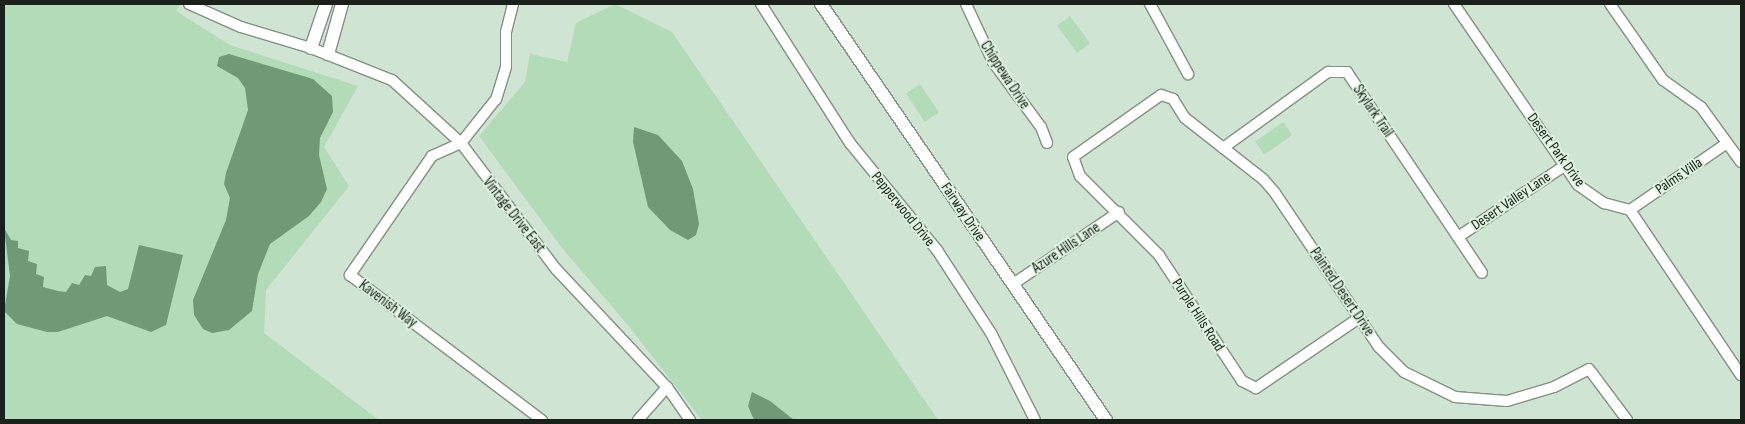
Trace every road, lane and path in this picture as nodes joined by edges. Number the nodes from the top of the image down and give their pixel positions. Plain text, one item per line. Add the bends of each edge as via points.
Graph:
1 (190, 4) edge
2 (326, 4) edge
3 (342, 4) edge
4 (513, 4) edge
5 (761, 4) edge
6 (821, 4) edge
7 (966, 4) edge
8 (1150, 4) edge
9 (1454, 4) edge
10 (1610, 4) edge
11 (311, 48) junction
12 (328, 54) junction
13 (1188, 74) dead end
14 (461, 143) junction
15 (1047, 143) dead end
16 (1727, 143) junction
17 (1084, 147) joint
18 (1223, 148) junction
19 (1741, 162) edge
20 (1564, 166) junction
21 (1630, 210) junction
22 (1119, 212) junction
23 (1458, 237) junction
24 (1482, 273) dead end
25 (1013, 284) junction
26 (1358, 318) junction
27 (1741, 375) edge
28 (667, 387) junction
29 (542, 420) edge
30 (638, 420) edge
31 (690, 420) edge
32 (1036, 420) edge
33 (1106, 420) edge
34 (1628, 420) edge

1 - 11 street, Vintage Drive East via 242,27
2 - 11 street
3 - 12 street
4 - 14 street via 506,32 506,67 496,98
5 - 32 street, Pepperwood Drive via 850,143 937,250 991,333
6 - 25 street, Fairway Drive
7 - 15 street, Chippewa Drive via 993,62 1041,127
8 - 13 street
9 - 20 street, Desert Park Drive
10 - 16 street via 1663,80 1701,107
11 - 12 street, Vintage Drive East
12 - 14 street, Vintage Drive East via 392,80
14 - 28 street, Vintage Drive East via 556,269
14 - 29 street, Kavenish Way via 432,156 350,275
16 - 19 street
16 - 21 street, Palms Villa
17 - 18 street, Painted Desert Drive via 1161,95 1173,99 1185,118
17 - 22 street, Purple Hills Road via 1073,157 1080,176
18 - 23 street, Skylark Trail via 1328,72 1347,72
18 - 26 street, Painted Desert Drive via 1275,193
20 - 21 street, Desert Park Drive via 1578,186 1604,203
20 - 23 street, Desert Valley Lane
21 - 27 street
22 - 25 street, Azure Hills Lane
22 - 26 street, Purple Hills Road via 1159,255 1242,381 1256,388
23 - 24 street, Skylark Trail
25 - 33 street, Fairway Drive
26 - 34 street, Painted Desert Drive via 1404,372 1455,397 1507,402 1554,387 1589,369
28 - 30 street
28 - 31 street, Vintage Drive East

